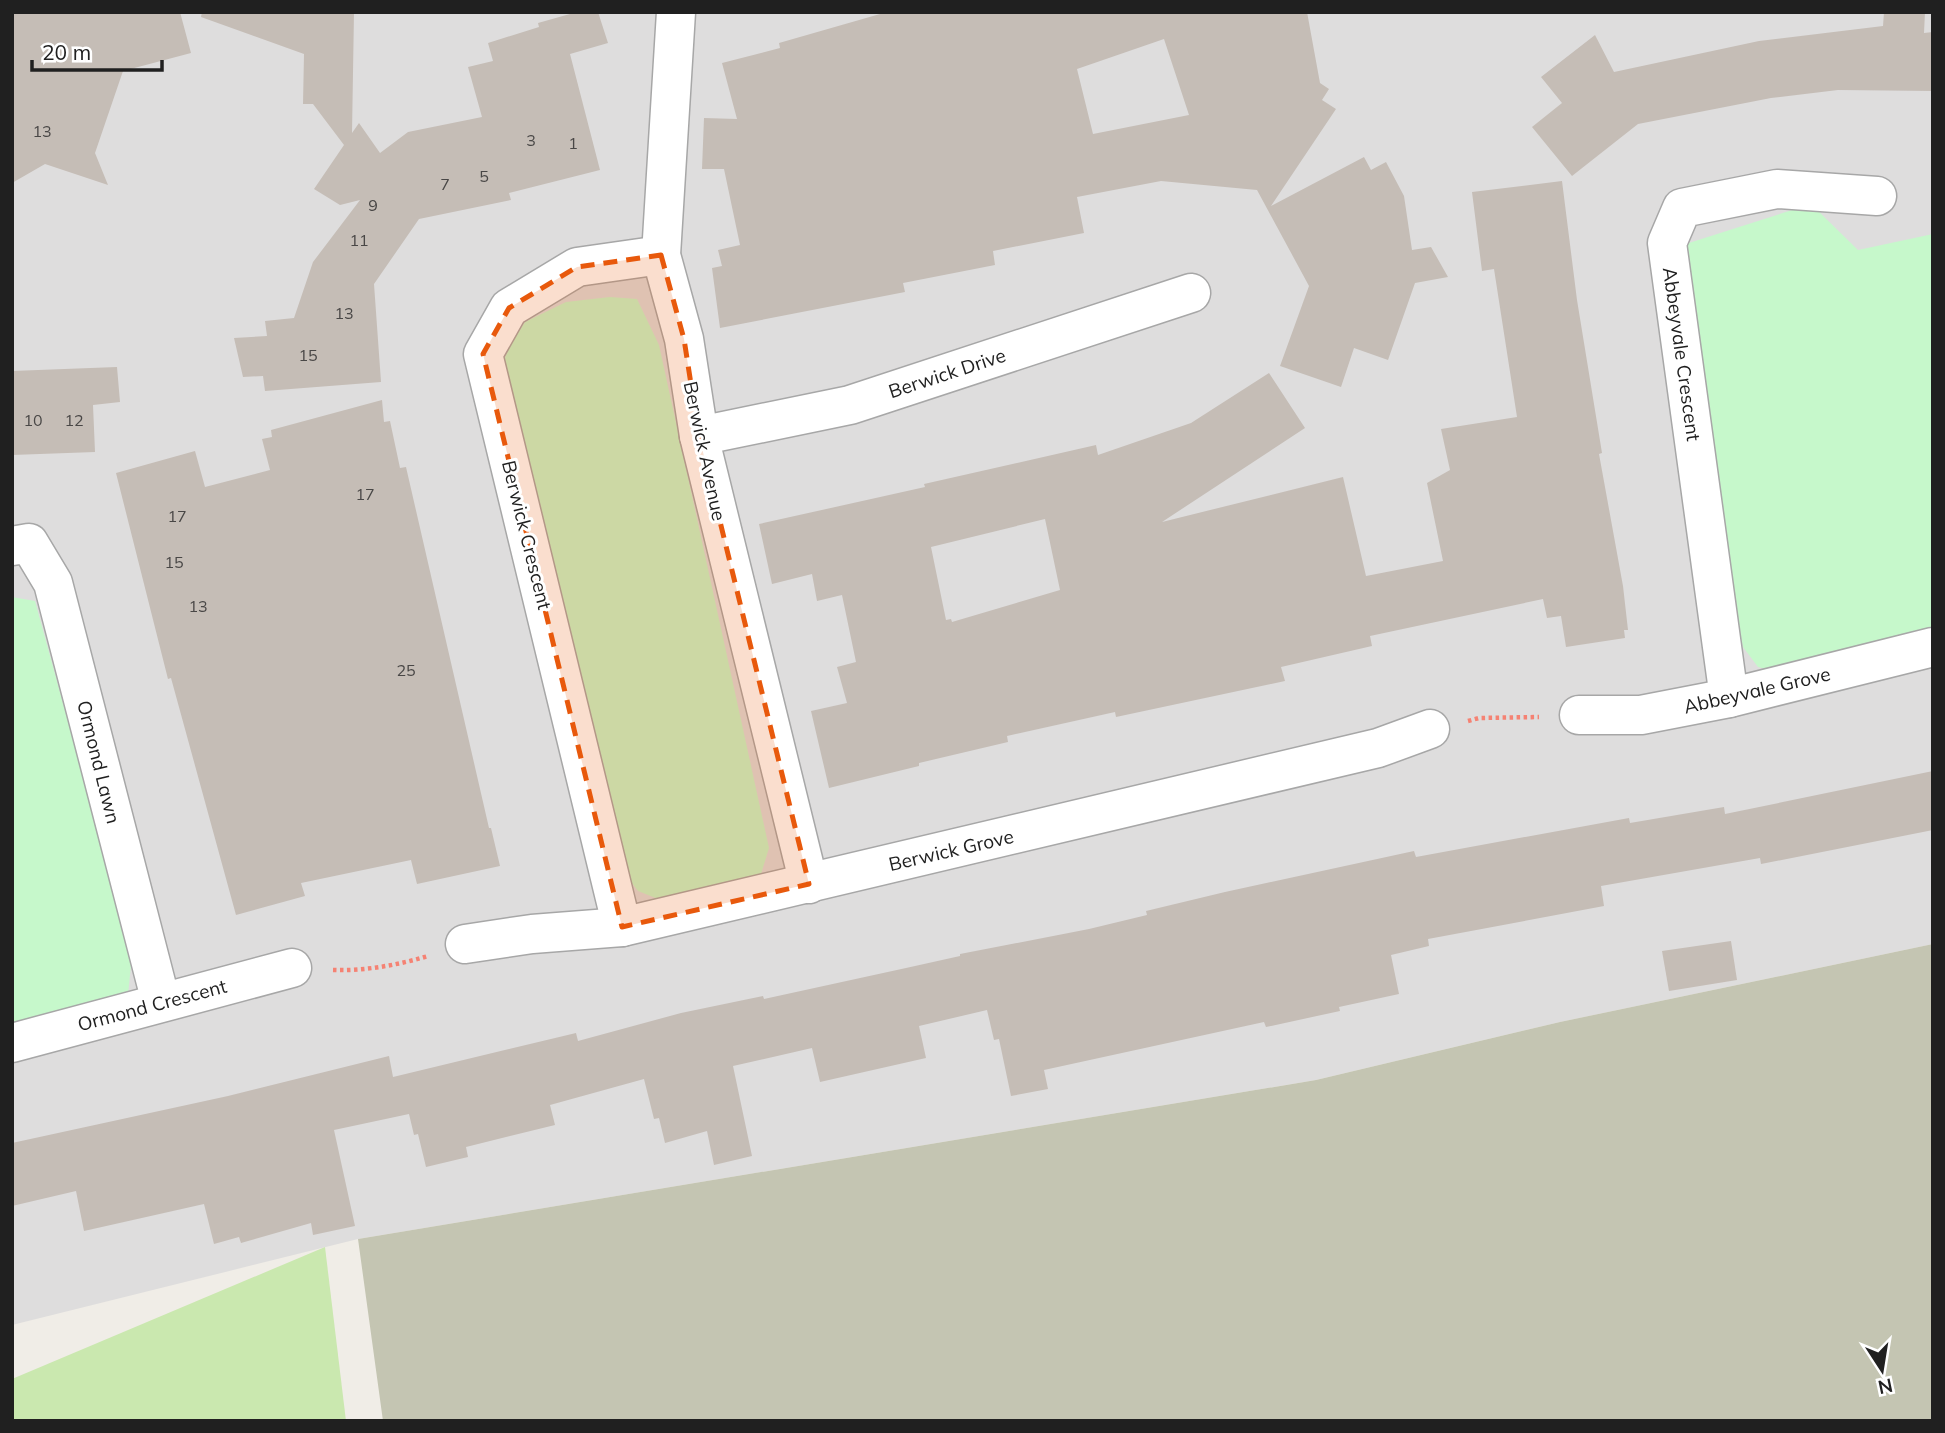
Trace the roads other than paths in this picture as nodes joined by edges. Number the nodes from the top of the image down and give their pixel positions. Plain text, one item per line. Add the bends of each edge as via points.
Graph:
1 (676, 12) edge
2 (1877, 196) dead end
3 (660, 255) junction
4 (1191, 293) dead end
5 (699, 436) junction
6 (12, 546) edge
7 (1933, 647) edge
8 (1729, 698) junction
9 (1579, 715) road end
10 (1430, 729) road end
11 (809, 884) junction
12 (622, 927) junction
13 (466, 944) road end
14 (292, 968) road end
15 (160, 1002) junction
16 (12, 1043) edge

1 - 3 street, Berwick Avenue
2 - 8 street, Abbeyvale Crescent via 1777,189 1682,208 1667,243
3 - 5 street, Berwick Avenue via 684,339
3 - 12 street, Berwick Crescent via 577,267 509,308 483,354
4 - 5 street, Berwick Drive via 850,405
5 - 11 street, Berwick Avenue
6 - 15 street, Ormond Lawn via 29,543 53,583
7 - 8 street, Abbeyvale Grove
8 - 9 street, Abbeyvale Grove via 1642,715
10 - 11 street, Berwick Grove via 1378,748
11 - 12 street, Berwick Grove
12 - 13 street, Berwick Grove
14 - 15 street, Ormond Crescent
15 - 16 street, Ormond Crescent

